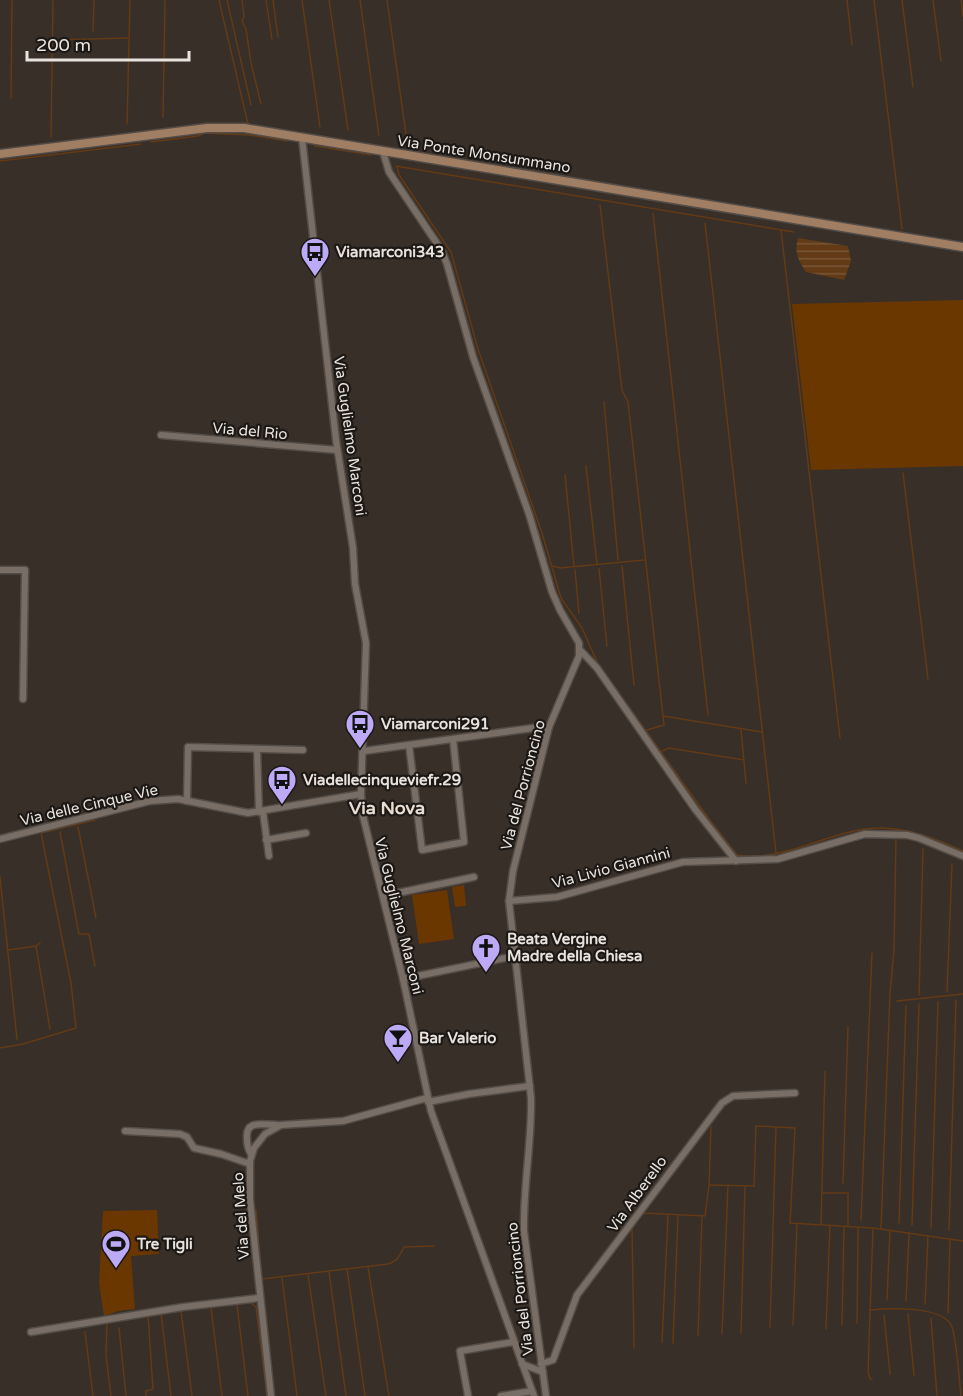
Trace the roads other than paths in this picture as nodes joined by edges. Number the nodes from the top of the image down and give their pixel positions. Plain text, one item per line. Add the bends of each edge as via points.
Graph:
1 (302, 138) junction
2 (383, 152) junction
3 (0, 154) edge
4 (963, 247) edge
5 (161, 435) dead end
6 (338, 450) junction
7 (0, 570) edge
8 (580, 650) junction
9 (23, 699) dead end
10 (549, 727) junction
11 (453, 739) junction
12 (409, 745) junction
13 (257, 749) junction
14 (303, 750) dead end
15 (364, 751) junction
16 (361, 794) junction
17 (186, 801) junction
18 (261, 812) junction
19 (306, 833) dead end
20 (0, 839) edge
21 (266, 840) junction
22 (269, 856) dead end
23 (963, 856) edge
24 (736, 861) junction
25 (474, 877) dead end
26 (383, 896) junction
27 (509, 901) junction
28 (515, 956) junction
29 (403, 979) junction
30 (530, 1086) junction
31 (795, 1093) dead end
32 (428, 1100) junction
33 (281, 1125) junction
34 (125, 1131) dead end
35 (252, 1154) junction
36 (250, 1164) junction
37 (259, 1298) junction
38 (31, 1332) dead end
39 (513, 1342) junction
40 (522, 1364) junction
41 (537, 1366) junction
42 (526, 1376) junction
43 (533, 1394) edge
44 (271, 1396) edge
45 (468, 1396) edge
46 (501, 1396) edge
47 (546, 1396) edge

1 - 2 main road, Via Ponte Monsummano
1 - 3 main road, Via Ponte Monsummano via 244,128 207,128
1 - 6 street, Via Guglielmo Marconi
2 - 4 main road, Via Ponte Monsummano
2 - 8 street via 389,172 438,244 447,264 473,357 552,592
5 - 6 street, Via del Rio
6 - 15 street, Via Guglielmo Marconi via 366,643
7 - 9 street via 25,570
8 - 10 street, Via del Porrioncino
8 - 24 street
10 - 11 street
10 - 27 street, Via del Porrioncino
11 - 12 street
11 - 12 street via 464,842 422,850
12 - 15 street
13 - 14 street
13 - 17 street via 188,747
13 - 18 street
15 - 16 street, Via Guglielmo Marconi
16 - 18 street, Via delle Cinque Vie
16 - 26 street, Via Guglielmo Marconi
17 - 18 street, Via delle Cinque Vie via 238,812
17 - 20 street, Via delle Cinque Vie via 165,799 133,804
18 - 21 street
19 - 21 street
21 - 22 street
23 - 24 street, Via Livio Giannini via 919,838 880,833 852,837 778,859
24 - 27 street, Via Livio Giannini via 683,862 557,897
25 - 26 street
26 - 29 street, Via Guglielmo Marconi
27 - 28 street, Via del Porrioncino
28 - 29 street
28 - 30 street, Via del Porrioncino
29 - 32 street, Via Guglielmo Marconi
30 - 32 street
30 - 41 street, Via del Porrioncino via 524,1231
31 - 41 street, Via Alberello via 733,1096 722,1103 577,1295 553,1360
32 - 33 street via 343,1121
32 - 39 street, Via Guglielmo Marconi
33 - 35 street, Via del Melo via 265,1134
33 - 35 street via 248,1127
34 - 36 street via 180,1134 194,1148
35 - 36 street, Via del Melo
36 - 37 street, Via del Melo
37 - 38 street
37 - 44 street, Via del Melo
39 - 40 street, Via Guglielmo Marconi
39 - 45 street via 460,1351
40 - 41 street
40 - 42 street, Via Guglielmo Marconi
41 - 42 street
41 - 47 street, Via del Porrioncino via 543,1372
42 - 43 street, Via Guglielmo Marconi
43 - 46 street

